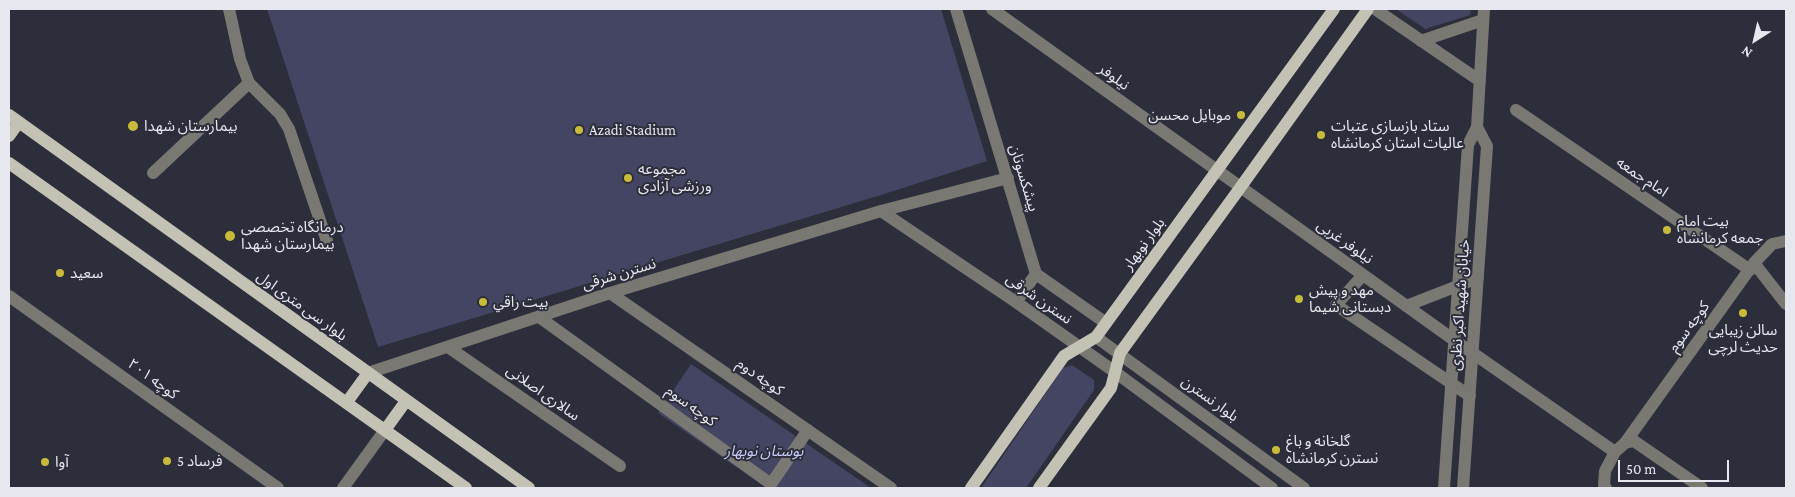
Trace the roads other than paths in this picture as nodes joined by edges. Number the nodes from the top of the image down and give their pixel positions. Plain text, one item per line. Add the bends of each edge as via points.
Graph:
1 (229, 9) edge
2 (956, 9) edge
3 (992, 9) edge
4 (1334, 9) edge
5 (1368, 9) edge
6 (1375, 9) edge
7 (1483, 14) edge
8 (1421, 41) junction
9 (1480, 81) junction
10 (249, 83) junction
11 (1516, 110) dead end
12 (14, 118) edge
13 (1477, 127) junction
14 (9, 136) edge
15 (9, 163) edge
16 (1217, 171) junction
17 (153, 173) dead end
18 (1008, 178) junction
19 (1240, 188) junction
20 (881, 211) junction
21 (1786, 241) edge
22 (328, 244) dead end
23 (1752, 267) junction
24 (1036, 274) junction
25 (1363, 275) junction
26 (1478, 278) junction
27 (1458, 286) junction
28 (610, 294) junction
29 (9, 296) edge
30 (1016, 302) junction
31 (1786, 304) edge
32 (1406, 306) junction
33 (539, 317) junction
34 (1106, 323) junction
35 (1096, 337) junction
36 (1454, 340) junction
37 (448, 347) junction
38 (1080, 347) junction
39 (1120, 353) junction
40 (1473, 354) junction
41 (1115, 372) junction
42 (368, 373) junction
43 (1451, 385) junction
44 (1470, 396) junction
45 (406, 401) junction
46 (347, 402) junction
47 (385, 430) junction
48 (808, 430) junction
49 (1626, 443) junction
50 (1615, 452) junction
51 (620, 466) dead end
52 (278, 488) edge
53 (343, 488) edge
54 (466, 488) edge
55 (529, 488) edge
56 (891, 488) edge
57 (971, 488) edge
58 (1039, 488) edge
59 (1272, 488) edge
60 (1304, 488) edge
61 (1444, 488) edge
62 (1463, 488) edge
63 (1606, 488) edge
64 (1702, 488) edge

1 - 10 street
2 - 18 street, پیشکسوتان
3 - 16 street, نیلوفر
4 - 16 main road, بلوار نوبهار
5 - 19 main road
6 - 8 street
7 - 8 street
7 - 9 street, خیابان شهید اکبر نظری
8 - 9 street
9 - 13 street, خیابان شهید اکبر نظری
10 - 17 street
10 - 22 street via 280,114 289,129
11 - 23 street, امام جمعه
12 - 14 main road
12 - 42 main road, بلوار سی متری اول
13 - 26 street, خیابان شهید اکبر نظری via 1487,146
13 - 27 street, خیابان شهید اکبر نظری via 1468,145
15 - 46 main road
16 - 19 street, نیلوفر
16 - 34 main road, بلوار نوبهار
18 - 20 street, نسترن شرقی
18 - 24 street, پیشکسوتان
19 - 25 street, نیلوفر غربی
19 - 39 main road
20 - 28 street, نسترن شرقی
20 - 30 street, نسترن شرقی
21 - 23 street, کوچه سوم via 1772,244
23 - 31 street, امام جمعه
23 - 49 street, کوچه سوم
24 - 30 street
24 - 34 street
25 - 32 street, نیلوفر غربی
25 - 43 street via 1336,305
26 - 27 street
26 - 40 street, خیابان شهید اکبر نظری
27 - 32 street
27 - 36 street, خیابان شهید اکبر نظری
28 - 33 street, نسترن شرقی
28 - 48 street, کوچه دوم
29 - 52 street, کوچه ۲۰۱
30 - 38 street, نسترن شرقی
32 - 36 street, نیلوفر غربی
33 - 37 street, نسترن شرقی
33 - 48 street, کوچه سوم via 772,484
34 - 35 main road, بلوار نوبهار
35 - 38 main road, بلوار نوبهار
35 - 39 street, بلوار نسترن
36 - 40 street, نیلوفر غربی
36 - 43 street, خیابان شهید اکبر نظری
37 - 42 street, نسترن شرقی
37 - 51 street, سالاری اصلانی
38 - 41 street
38 - 57 main road, بلوار نوبهار via 1064,356
39 - 41 main road
39 - 60 street, بلوار نسترن
40 - 44 street, خیابان شهید اکبر نظری
40 - 50 street, نیلوفر غربی
41 - 58 main road via 1111,388
41 - 59 street
42 - 45 main road, بلوار سی متری اول
42 - 46 main road
43 - 44 street
43 - 61 street, خیابان شهید اکبر نظری
44 - 62 street, خیابان شهید اکبر نظری
45 - 47 main road
45 - 55 main road, بلوار سی متری اول
46 - 47 main road
47 - 53 street
47 - 54 main road
48 - 56 street, کوچه دوم
49 - 50 street, کوچه سوم
49 - 64 street via 1634,441
50 - 63 street via 1605,471

